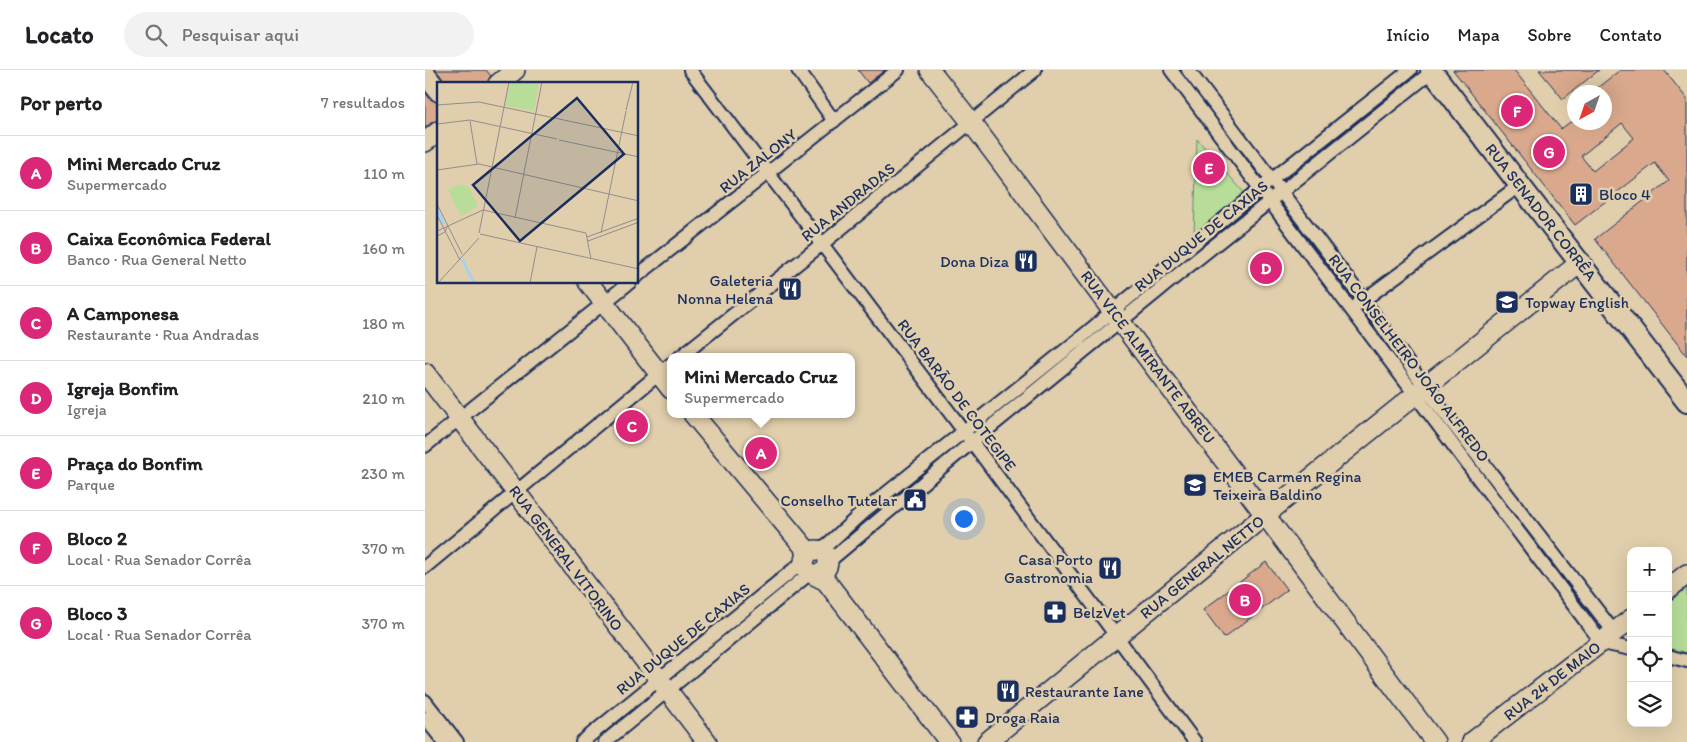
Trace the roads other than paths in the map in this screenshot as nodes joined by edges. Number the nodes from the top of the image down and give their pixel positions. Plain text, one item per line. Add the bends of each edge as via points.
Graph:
1 (515, 70) edge
2 (690, 70) edge
3 (798, 70) edge
4 (898, 70) edge
5 (931, 70) edge
6 (1035, 70) edge
7 (1171, 70) edge
8 (1188, 70) edge
9 (1410, 70) edge
10 (1432, 70) edge
11 (425, 74) edge
12 (500, 82) edge
13 (437, 89) edge
14 (1203, 89) junction
15 (1191, 98) junction
16 (1351, 117) junction
17 (834, 121) junction
18 (971, 122) junction
19 (1360, 129) junction
20 (437, 133) edge
21 (1323, 140) junction
22 (425, 142) edge
23 (1332, 152) junction
24 (768, 173) junction
25 (1272, 180) junction
26 (1520, 185) junction
27 (1260, 189) junction
28 (1281, 192) junction
29 (1269, 201) junction
30 (1320, 243) junction
31 (822, 244) junction
32 (1308, 252) junction
33 (1171, 262) junction
34 (1581, 262) junction
35 (1179, 273) junction
36 (639, 274) edge
37 (590, 284) edge
38 (628, 284) edge
39 (1364, 300) junction
40 (604, 303) junction
41 (1352, 309) junction
42 (1116, 316) junction
43 (1391, 340) junction
44 (1381, 347) junction
45 (685, 353) edge
46 (665, 369) edge
47 (425, 373) edge
48 (1420, 392) junction
49 (1687, 402) edge
50 (696, 418) edge
51 (460, 419) junction
52 (968, 437) junction
53 (425, 446) edge
54 (917, 469) junction
55 (1488, 469) junction
56 (1477, 476) junction
57 (926, 480) junction
58 (517, 493) junction
59 (1516, 506) junction
60 (863, 512) junction
61 (1265, 515) junction
62 (1505, 515) junction
63 (873, 524) junction
64 (815, 562) junction
65 (425, 567) edge
66 (1687, 574) edge
67 (1672, 586) edge
68 (767, 599) junction
69 (736, 616) junction
70 (1627, 622) edge
71 (745, 626) junction
72 (715, 634) junction
73 (1116, 638) junction
74 (1608, 638) junction
75 (724, 644) junction
76 (1627, 648) edge
77 (691, 653) junction
78 (1672, 657) edge
79 (1687, 661) edge
80 (700, 664) junction
81 (663, 685) junction
82 (425, 701) edge
83 (617, 714) junction
84 (425, 718) edge
85 (602, 725) junction
86 (625, 726) junction
87 (607, 740) edge
88 (1475, 741) edge
89 (444, 742) edge
90 (457, 742) edge
91 (582, 742) edge
92 (707, 742) edge
93 (949, 742) edge
94 (987, 742) edge
95 (1195, 742) edge
96 (1435, 742) edge

1 - 12 street
2 - 24 street, RUA BARÃO DE COTEGIPE
3 - 17 street
4 - 17 street, RUA ZALONY
5 - 18 street, RUA VICE ALMIRANTE ABREU
6 - 18 street, RUA ANDRADAS
7 - 15 street, RUA CONSELHEIRO JOÃO ALFREDO
8 - 14 street, RUA CONSELHEIRO JOÃO ALFREDO
9 - 16 street, RUA DUQUE DE CAXIAS
10 - 19 street, RUA DUQUE DE CAXIAS
10 - 26 main road, RUA SENADOR CORRÊA
11 - 13 street
14 - 15 street
14 - 25 street, RUA CONSELHEIRO JOÃO ALFREDO
15 - 27 street, RUA CONSELHEIRO JOÃO ALFREDO
16 - 19 street
16 - 21 street, RUA DUQUE DE CAXIAS
17 - 24 street, RUA ZALONY
18 - 31 street, RUA ANDRADAS
18 - 42 street, RUA VICE ALMIRANTE ABREU
19 - 23 street, RUA DUQUE DE CAXIAS
20 - 22 street
21 - 23 street
21 - 25 street, RUA DUQUE DE CAXIAS
23 - 28 street, RUA DUQUE DE CAXIAS
24 - 31 street, RUA BARÃO DE COTEGIPE
24 - 36 street, RUA ZALONY
25 - 27 street, RUA DUQUE DE CAXIAS
25 - 28 street, RUA CONSELHEIRO JOÃO ALFREDO
26 - 34 main road, RUA SENADOR CORRÊA
26 - 39 street
27 - 29 street, RUA CONSELHEIRO JOÃO ALFREDO
27 - 33 street, RUA DUQUE DE CAXIAS
28 - 29 street, RUA DUQUE DE CAXIAS
28 - 30 street, RUA CONSELHEIRO JOÃO ALFREDO
29 - 32 street, RUA CONSELHEIRO JOÃO ALFREDO
29 - 35 street, RUA DUQUE DE CAXIAS
30 - 32 street
30 - 39 street, RUA CONSELHEIRO JOÃO ALFREDO
31 - 45 street, RUA ANDRADAS
31 - 52 street, RUA BARÃO DE COTEGIPE
32 - 41 street, RUA CONSELHEIRO JOÃO ALFREDO
33 - 35 street
33 - 42 street, RUA DUQUE DE CAXIAS
34 - 48 street, RUA GENERAL NETTO
34 - 49 main road, RUA SENADOR CORRÊA
35 - 42 street, RUA DUQUE DE CAXIAS
37 - 40 street
38 - 40 street
39 - 41 street
39 - 43 street, RUA CONSELHEIRO JOÃO ALFREDO
40 - 46 street
40 - 51 street
41 - 44 street, RUA CONSELHEIRO JOÃO ALFREDO
42 - 52 street, RUA DUQUE DE CAXIAS
42 - 61 street, RUA VICE ALMIRANTE ABREU
43 - 44 street
43 - 48 street, RUA CONSELHEIRO JOÃO ALFREDO
44 - 48 street, RUA CONSELHEIRO JOÃO ALFREDO
46 - 58 street
47 - 51 street, RUA GENERAL VITORINO
48 - 55 street, RUA CONSELHEIRO JOÃO ALFREDO
48 - 56 street, RUA CONSELHEIRO JOÃO ALFREDO
48 - 61 street, RUA GENERAL NETTO
50 - 64 street
51 - 53 street
51 - 58 street, RUA GENERAL VITORINO
52 - 54 street, RUA DUQUE DE CAXIAS
52 - 57 street, RUA DUQUE DE CAXIAS
52 - 73 street, RUA BARÃO DE COTEGIPE
54 - 57 street
54 - 60 street, RUA DUQUE DE CAXIAS
55 - 56 street
55 - 59 street, RUA CONSELHEIRO JOÃO ALFREDO
56 - 62 street, RUA CONSELHEIRO JOÃO ALFREDO
57 - 63 street, RUA DUQUE DE CAXIAS
58 - 65 street
58 - 81 street, RUA GENERAL VITORINO
59 - 62 street
59 - 74 street, RUA CONSELHEIRO JOÃO ALFREDO
60 - 63 street
60 - 64 street, RUA DUQUE DE CAXIAS via 828,544
61 - 73 street, RUA GENERAL NETTO
61 - 96 street, RUA VICE ALMIRANTE ABREU
62 - 74 street, RUA CONSELHEIRO JOÃO ALFREDO
63 - 64 street, RUA DUQUE DE CAXIAS
64 - 68 street, RUA DUQUE DE CAXIAS
64 - 93 street
66 - 67 street
68 - 69 street, RUA DUQUE DE CAXIAS
68 - 71 street, RUA DUQUE DE CAXIAS
69 - 71 street
69 - 72 street, RUA DUQUE DE CAXIAS
70 - 74 street, RUA 24 DE MAIO
71 - 75 street, RUA DUQUE DE CAXIAS
72 - 75 street
72 - 77 street, RUA DUQUE DE CAXIAS
73 - 94 street, RUA GENERAL NETTO
73 - 95 street, RUA BARÃO DE COTEGIPE
74 - 76 street via 1614,646
74 - 88 street, RUA 24 DE MAIO
75 - 80 street, RUA DUQUE DE CAXIAS
77 - 80 street
77 - 81 street, RUA DUQUE DE CAXIAS
78 - 79 street
80 - 81 street, RUA DUQUE DE CAXIAS
81 - 83 street, RUA DUQUE DE CAXIAS
81 - 86 street, RUA DUQUE DE CAXIAS
81 - 92 street, RUA GENERAL VITORINO
82 - 90 street
83 - 85 street, RUA DUQUE DE CAXIAS
83 - 86 street
84 - 89 street
85 - 87 street
85 - 91 street, RUA DUQUE DE CAXIAS
86 - 87 street, RUA DUQUE DE CAXIAS

